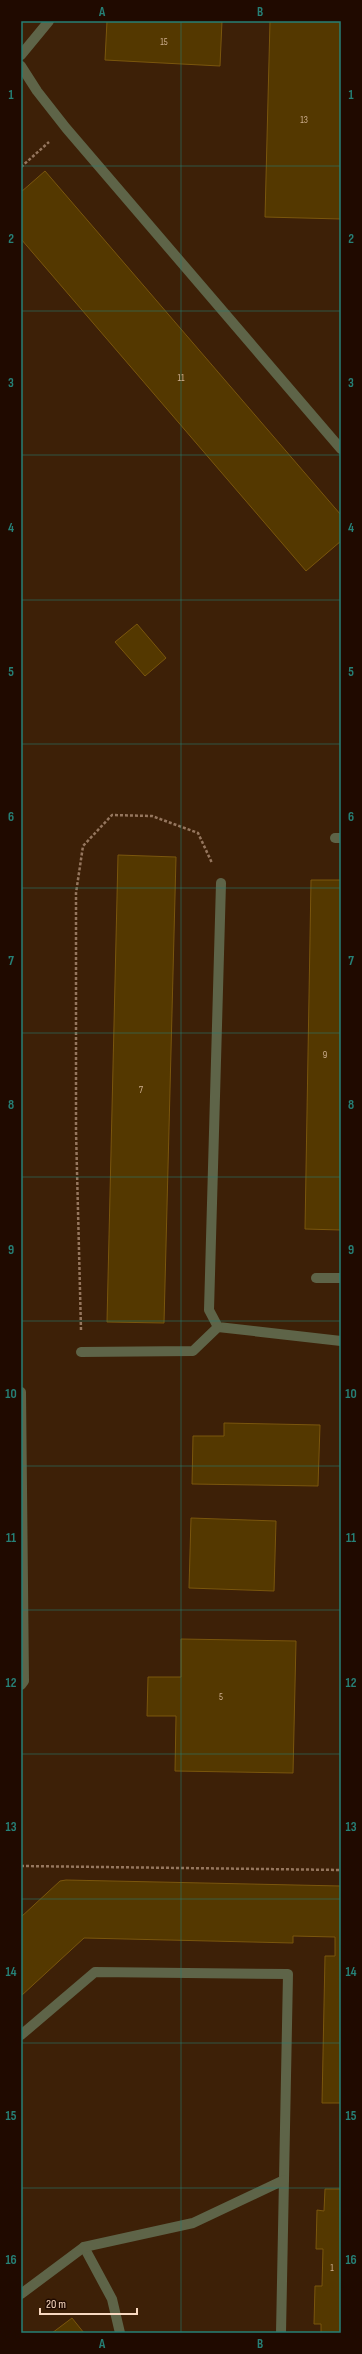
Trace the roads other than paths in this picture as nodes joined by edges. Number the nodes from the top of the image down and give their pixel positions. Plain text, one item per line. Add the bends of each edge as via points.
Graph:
1 (49, 21) edge
2 (21, 55) edge
3 (21, 66) edge
4 (341, 449) edge
5 (221, 883) road end
6 (316, 1278) dead end
7 (341, 1278) edge
8 (218, 1328) junction
9 (341, 1341) edge
10 (81, 1352) road end
11 (21, 1392) edge
12 (21, 1684) edge
13 (21, 2035) edge
14 (284, 2180) junction
15 (84, 2247) junction
16 (21, 2294) edge
17 (120, 2333) edge
18 (281, 2333) edge

1 - 2 street
3 - 4 street via 66,128
5 - 8 street via 209,1310
6 - 7 street
8 - 9 street
8 - 10 street via 193,1351
11 - 12 street via 24,1665 24,1680
13 - 14 street via 95,1972 288,1974
14 - 15 street via 193,2223
14 - 18 street
15 - 16 street
15 - 17 street via 112,2299

